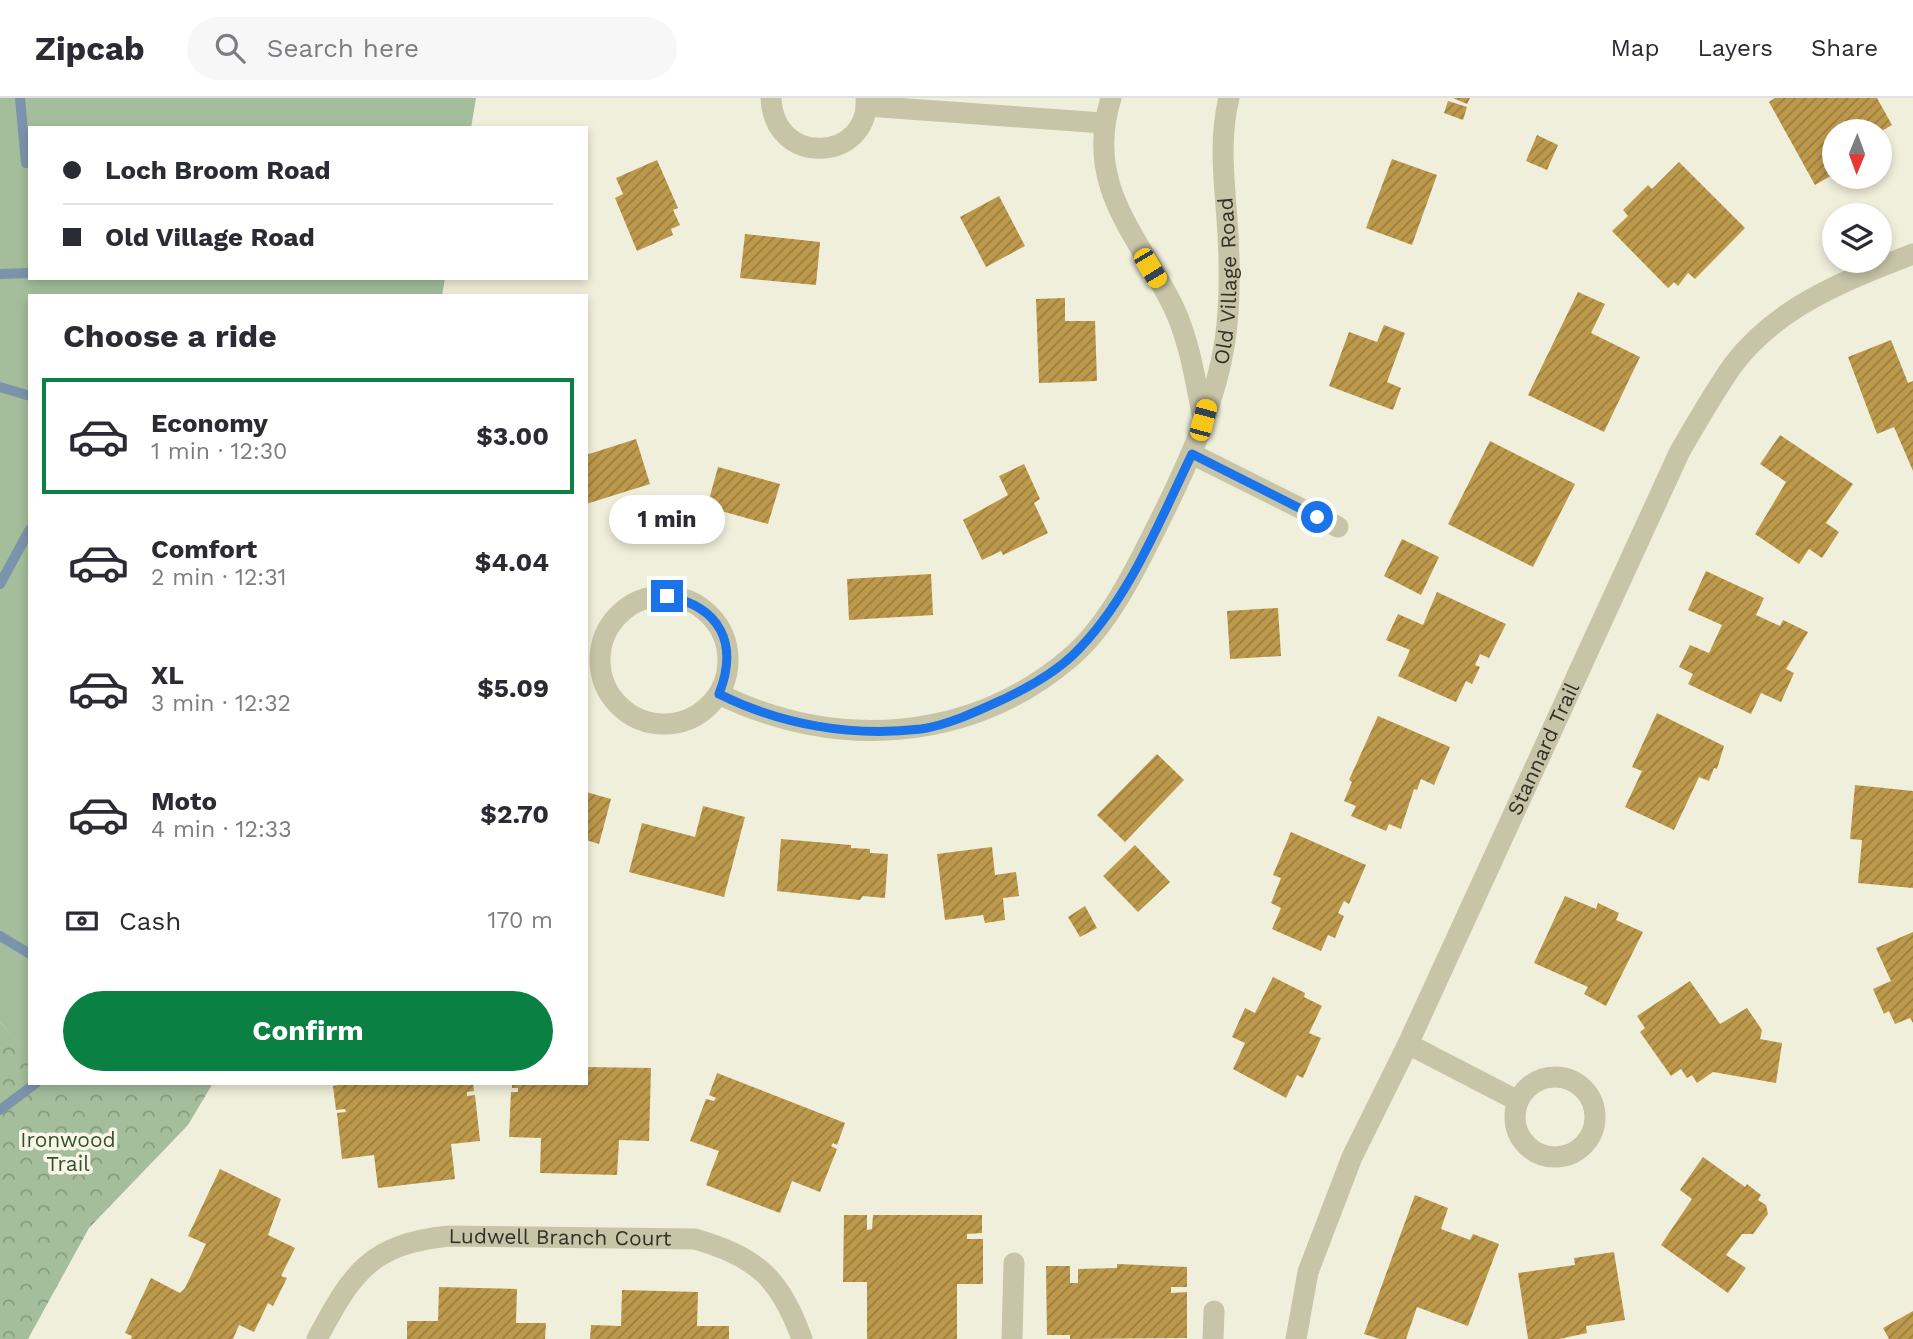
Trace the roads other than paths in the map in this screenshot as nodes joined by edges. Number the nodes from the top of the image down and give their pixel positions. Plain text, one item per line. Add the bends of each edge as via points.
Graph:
1 (771, 98) edge
2 (1111, 98) edge
3 (1229, 98) edge
4 (866, 102) edge
5 (1103, 122) junction
6 (1913, 254) edge
7 (1203, 420) junction
8 (1192, 454) junction
9 (1338, 527) dead end
10 (719, 694) junction
11 (1408, 1044) junction
12 (1518, 1101) dead end
13 (1014, 1262) dead end
14 (1214, 1311) dead end
15 (317, 1339) edge
16 (802, 1339) edge
17 (1012, 1339) edge
18 (1213, 1339) edge
19 (1296, 1339) edge

1 - 4 street via 775,121 786,136 811,149 834,147 851,137 862,122
2 - 5 street, Old Village Road
3 - 7 street, Old Village Road via 1222,151 1230,279 1224,342
4 - 5 street
5 - 7 street, Old Village Road via 1110,194 1173,306 1192,363
6 - 11 street, Stannard Trail via 1817,294 1771,326 1734,363 1680,451
7 - 8 street, Old Village Road
8 - 9 street
8 - 10 street, Old Village Road via 1138,564 1108,612 1073,656 1028,687 979,711 922,729 866,731 804,725 756,712
10 - 10 street via 728,654 722,632 714,619 689,600 654,597 624,610 606,633 600,666 606,688 627,713 642,720 678,723 699,714
11 - 12 street
11 - 19 street, Stannard Trail via 1330,1212 1308,1272
13 - 17 street
14 - 18 street
15 - 16 street, Ludwell Branch Court via 342,1291 363,1266 418,1239 449,1236 695,1239 723,1247 752,1261 776,1282

